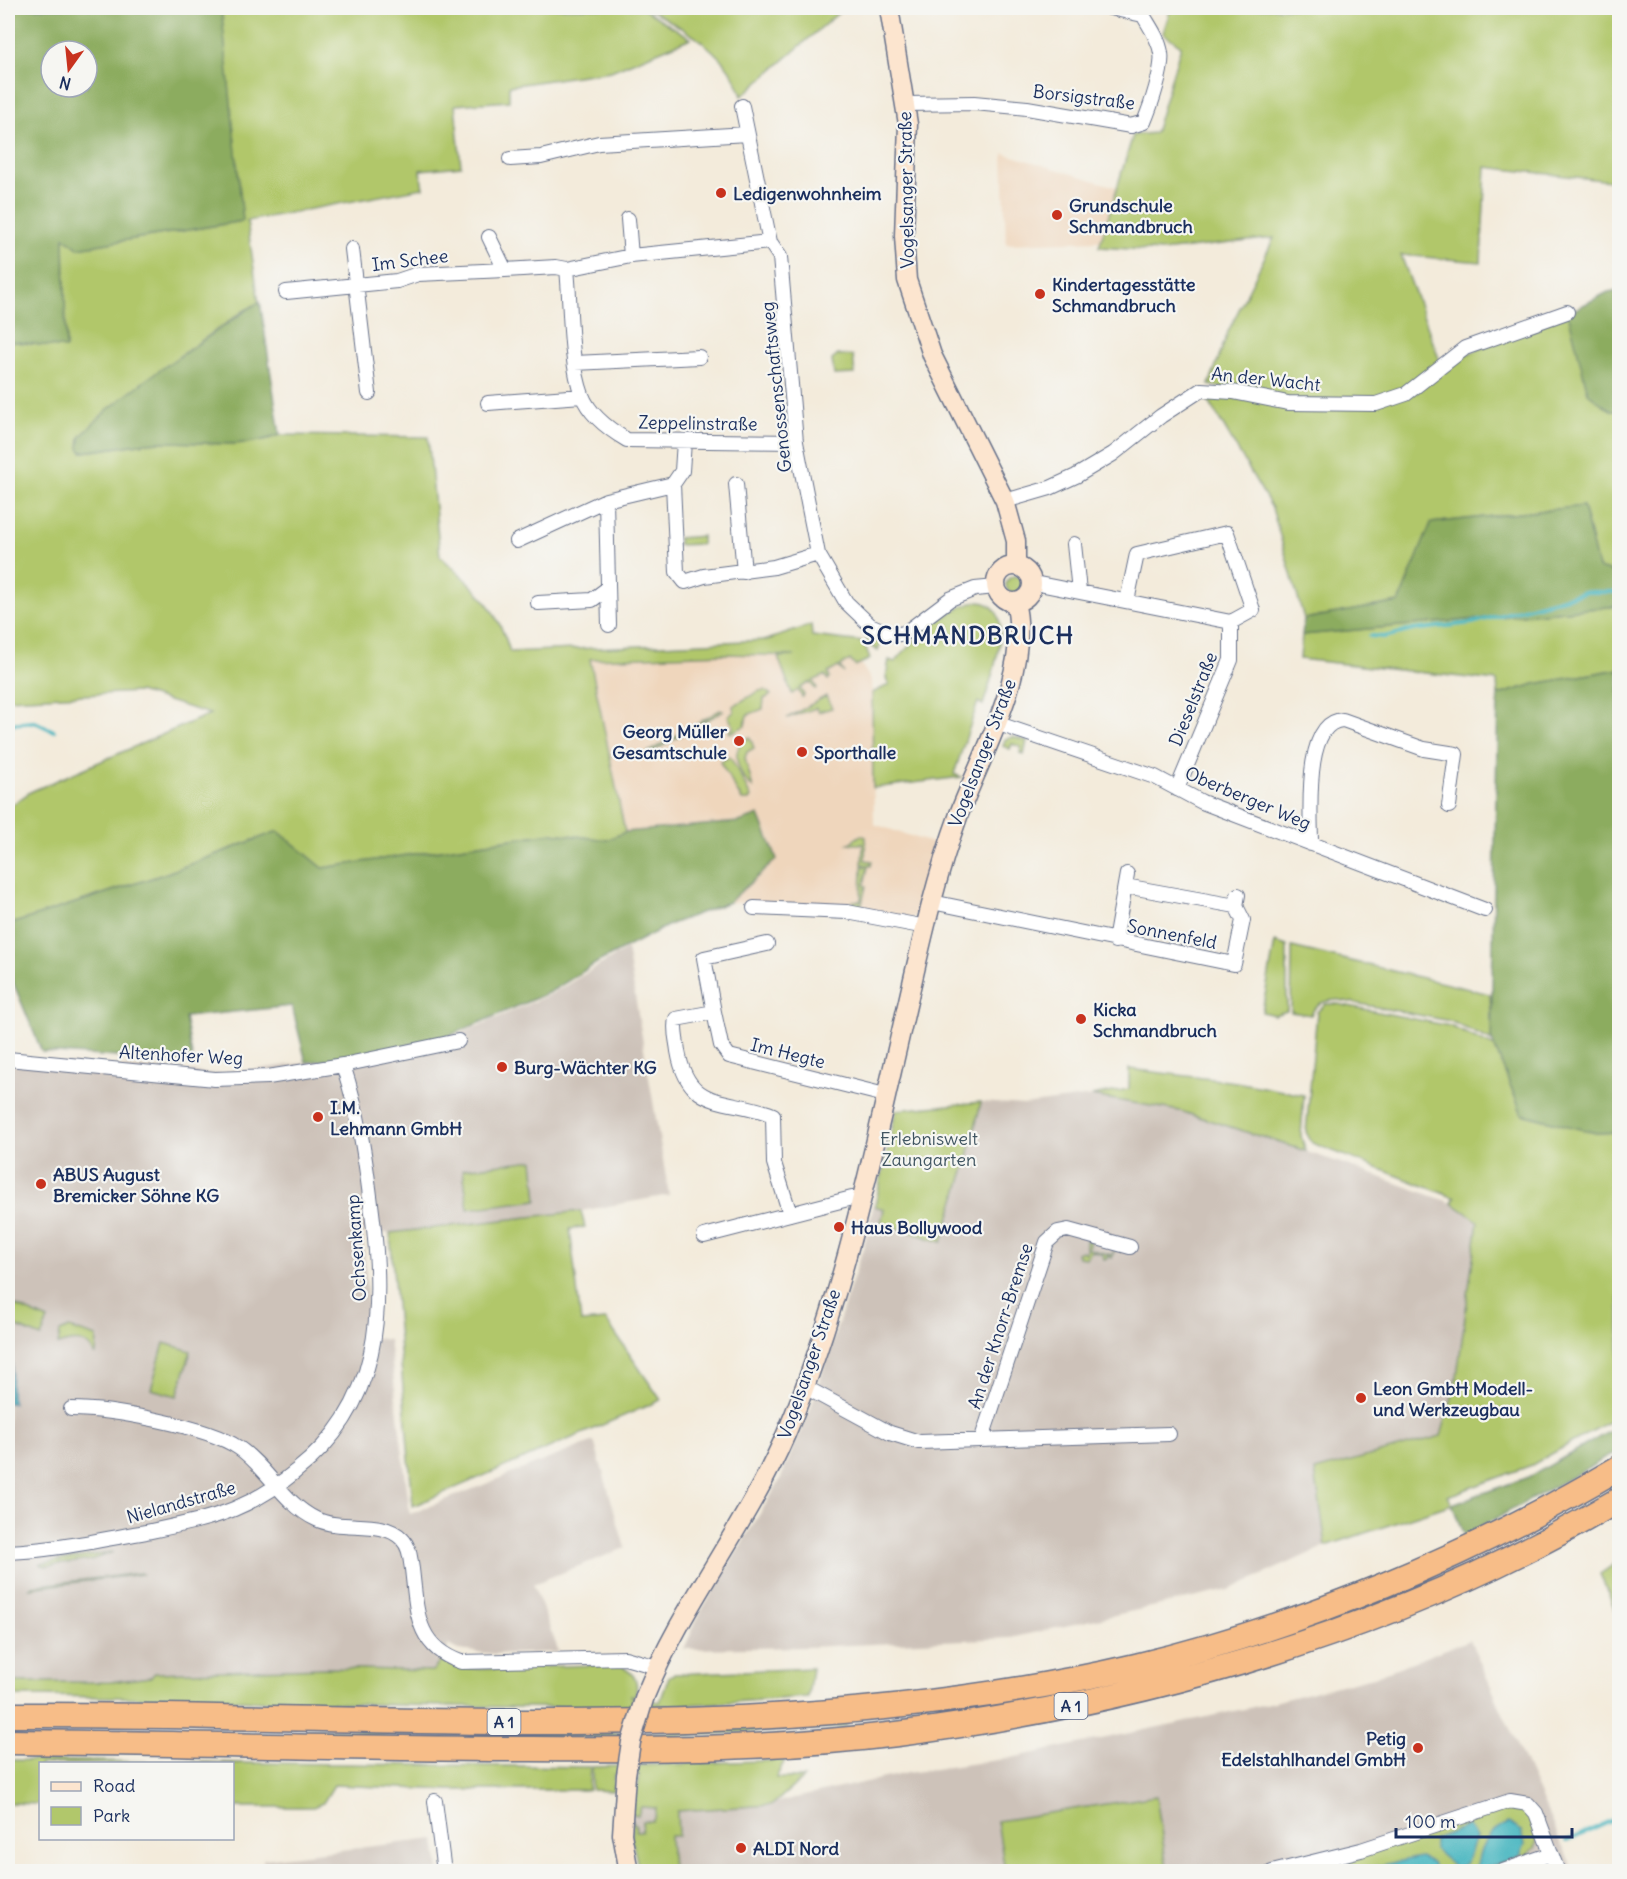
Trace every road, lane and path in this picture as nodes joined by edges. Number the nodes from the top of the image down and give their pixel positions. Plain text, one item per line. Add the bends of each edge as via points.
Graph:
1 (889, 8) edge
2 (1110, 8) edge
3 (906, 104) junction
4 (742, 106) dead end
5 (747, 134) junction
6 (510, 159) dead end
7 (628, 219) dead end
8 (489, 237) dead end
9 (770, 242) junction
10 (352, 249) dead end
11 (631, 256) junction
12 (567, 269) junction
13 (505, 270) junction
14 (355, 284) junction
15 (286, 292) dead end
16 (1567, 312) dead end
17 (699, 357) dead end
18 (575, 363) junction
19 (369, 393) dead end
20 (582, 396) junction
21 (488, 403) dead end
22 (684, 441) junction
23 (796, 442) junction
24 (673, 484) junction
25 (736, 484) dead end
26 (606, 500) junction
27 (1005, 501) junction
28 (517, 541) dead end
29 (1074, 544) dead end
30 (818, 554) junction
31 (1016, 566) junction
32 (744, 572) junction
33 (1032, 585) junction
34 (996, 587) junction
35 (608, 588) junction
36 (1079, 591) junction
37 (1127, 601) junction
38 (538, 603) dead end
39 (1015, 603) junction
40 (1231, 622) junction
41 (609, 625) dead end
42 (996, 723) junction
43 (1177, 789) junction
44 (1449, 806) dead end
45 (1311, 844) junction
46 (932, 902) junction
47 (754, 908) dead end
48 (1485, 910) dead end
49 (926, 927) junction
50 (1115, 941) junction
51 (767, 944) dead end
52 (714, 1012) junction
53 (458, 1041) dead end
54 (8, 1059) edge
55 (343, 1065) junction
56 (885, 1095) junction
57 (860, 1199) junction
58 (790, 1214) junction
59 (704, 1236) dead end
60 (1130, 1247) dead end
61 (805, 1387) junction
62 (71, 1409) dead end
63 (1169, 1434) dead end
64 (982, 1438) junction
65 (1620, 1467) edge
66 (278, 1486) junction
67 (1620, 1499) edge
68 (8, 1552) edge
69 (657, 1667) junction
70 (8, 1715) edge
71 (8, 1742) edge
72 (435, 1801) dead end
73 (1551, 1854) junction
74 (444, 1872) edge
75 (629, 1872) edge
76 (1272, 1872) edge
77 (1500, 1872) edge
78 (1558, 1872) edge

1 - 3 street, Vogelsanger Straße
2 - 3 street, Borsigstraße via 1143,15 1157,39 1162,56 1144,122 1131,126 974,103
3 - 27 street, Vogelsanger Straße via 904,236 908,280 932,355
4 - 5 street, Genossenschaftsweg
5 - 6 street via 599,143 541,157
5 - 9 street, Genossenschaftsweg
7 - 11 street
8 - 13 street
9 - 11 street, Im Schee
9 - 23 street, Genossenschaftsweg via 780,257
10 - 14 street, Im Schee
11 - 12 street, Im Schee
12 - 13 street, Im Schee
12 - 18 street, Zeppelinstraße
13 - 14 street, Im Schee via 417,274 397,281
14 - 15 street, Im Schee
14 - 19 street, Im Schee
16 - 27 street, An der Wacht via 1465,348 1406,394 1376,404 1288,403 1201,390 1076,476
17 - 18 street
18 - 20 street, Zeppelinstraße
20 - 21 street
20 - 22 street, Zeppelinstraße via 606,427 627,440
22 - 23 street, Zeppelinstraße
22 - 24 street via 682,471
23 - 30 street, Genossenschaftsweg
24 - 26 street
24 - 32 street via 677,572 685,582
25 - 32 street
26 - 28 street
26 - 35 street
27 - 31 street, Vogelsanger Straße via 1016,541
29 - 36 street
30 - 32 street
30 - 34 street, Genossenschaftsweg via 854,611 888,635 905,633 937,607 975,589
31 - 33 street via 1029,574
31 - 34 street via 1002,571
33 - 36 street
33 - 39 street via 1026,598
34 - 39 street via 1004,599
35 - 38 street via 592,600
35 - 41 street
36 - 37 street
37 - 40 street
37 - 40 street via 1137,554 1227,533 1252,610
39 - 42 street, Vogelsanger Straße via 1017,655
40 - 43 street, Dieselstraße via 1231,660
42 - 43 street, Oberberger Weg via 1120,764
42 - 46 street, Vogelsanger Straße via 948,845
43 - 45 street, Oberberger Weg
44 - 45 street via 1456,754 1424,750 1335,720 1325,726 1311,768
45 - 48 street, Oberberger Weg
46 - 49 street, Vogelsanger Straße
46 - 50 street, Sonnenfeld
47 - 49 street via 847,912
49 - 56 street, Vogelsanger Straße
50 - 50 street, Sonnenfeld via 1234,964 1243,920 1237,901 1126,880
51 - 52 street, Im Hegte via 704,958
52 - 56 street, Im Hegte via 721,1045 729,1056
52 - 58 street via 676,1019 682,1073 688,1083 709,1098 773,1115 774,1163
53 - 55 street, Altenhofer Weg
54 - 55 street, Altenhofer Weg via 215,1079 268,1077
55 - 66 street, Ochsenkamp via 364,1151 375,1236 379,1279 375,1337 362,1385 340,1424 318,1454
56 - 57 street, Vogelsanger Straße
57 - 58 street
57 - 61 street, Vogelsanger Straße
58 - 59 street
60 - 64 street, An der Knorr-Bremse via 1068,1230 1058,1232 1047,1242
61 - 64 street, An der Knorr-Bremse via 905,1439 937,1442
61 - 69 street, Vogelsanger Straße via 768,1473
62 - 66 street, Nielandstraße via 100,1409 220,1438 239,1448
63 - 64 street, An der Knorr-Bremse
65 - 70 highway, A 1 via 1486,1540 1313,1612 1137,1666 1018,1688 891,1706 692,1720 485,1722
66 - 68 street, Nielandstraße via 235,1509 164,1528 97,1542
66 - 69 street via 307,1514 322,1522 342,1527 381,1527 404,1540 410,1556 418,1618 425,1636 446,1657 461,1662 625,1658
67 - 71 highway, A 1 via 1514,1556 1384,1614 1289,1649 1139,1692 1025,1715 894,1734 699,1748
69 - 75 street, Vogelsanger Straße, bridge via 645,1696 626,1775 622,1834
72 - 74 street
73 - 76 street via 1536,1813 1528,1804 1510,1801 1361,1850
73 - 77 street
73 - 78 street

